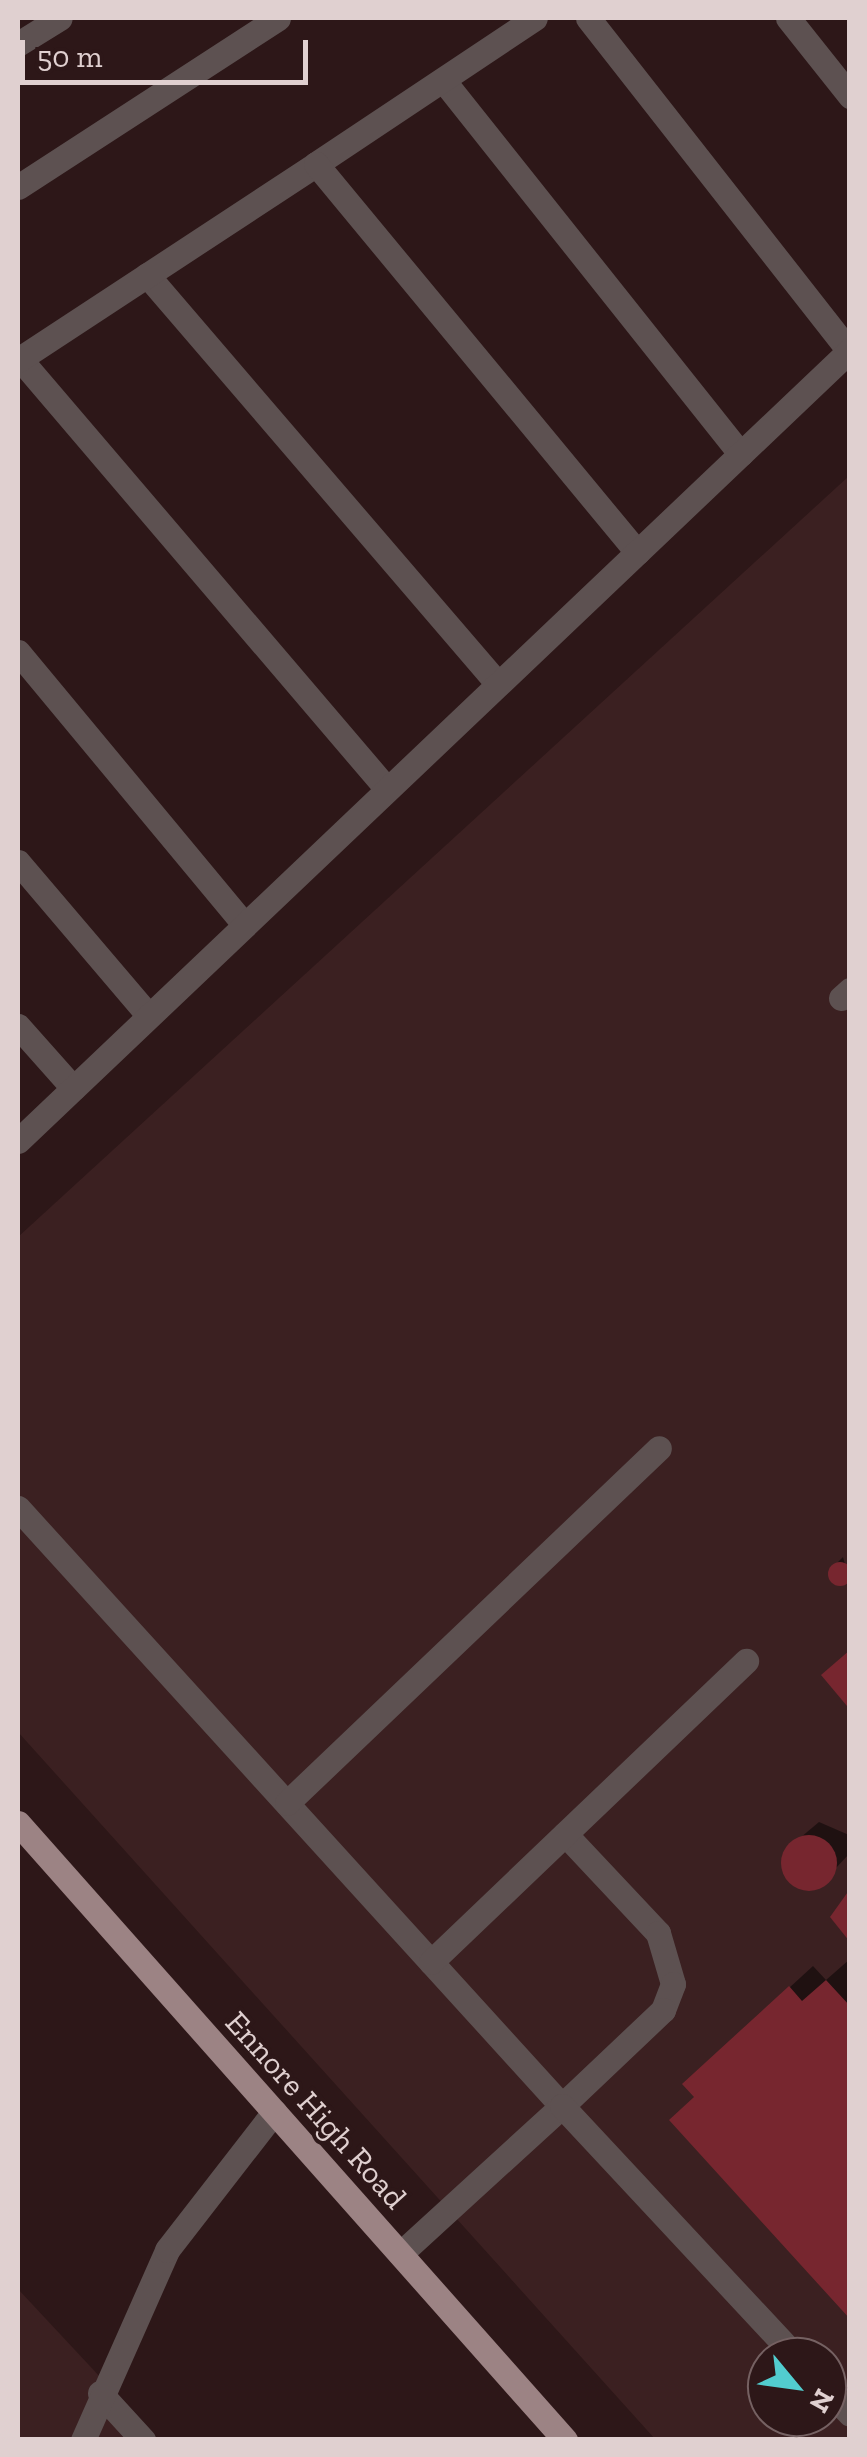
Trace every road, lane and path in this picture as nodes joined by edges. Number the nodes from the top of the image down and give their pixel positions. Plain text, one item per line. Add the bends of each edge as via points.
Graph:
1 (60, 18) edge
2 (278, 18) edge
3 (535, 18) edge
4 (788, 18) edge
5 (597, 21) edge
6 (18, 44) edge
7 (442, 80) junction
8 (850, 96) edge
9 (316, 164) junction
10 (18, 186) edge
11 (148, 274) junction
12 (849, 350) edge
13 (18, 359) edge
14 (740, 454) junction
15 (637, 552) junction
16 (18, 652) edge
17 (498, 684) junction
18 (387, 789) junction
19 (18, 862) edge
20 (245, 925) junction
21 (148, 1016) junction
22 (18, 1026) edge
23 (73, 1088) junction
24 (18, 1141) edge
25 (659, 1448) dead end
26 (18, 1508) edge
27 (746, 1661) dead end
28 (286, 1803) junction
29 (18, 1823) edge
30 (566, 1834) junction
31 (431, 1962) junction
32 (562, 2106) junction
33 (274, 2112) junction
34 (400, 2254) junction
35 (777, 2337) edge
36 (100, 2393) junction
37 (83, 2440) edge
38 (143, 2440) edge
39 (565, 2440) edge

1 - 6 street
2 - 10 street
3 - 7 street
4 - 8 street
5 - 12 street
7 - 9 street
7 - 14 street
9 - 11 street
9 - 15 street
11 - 13 street
11 - 17 street
12 - 14 street
13 - 18 street
14 - 15 street
15 - 17 street
16 - 20 street
17 - 18 street
18 - 20 street
19 - 21 street
20 - 21 street
21 - 23 street
22 - 23 street
23 - 24 street
25 - 28 street
26 - 28 street
27 - 30 street
28 - 31 street
29 - 33 main road, Ennore High Road
30 - 31 street
30 - 32 street via 658,1934 672,1984 662,2010
31 - 32 street
32 - 34 street
32 - 35 street
33 - 34 main road, Ennore High Road
33 - 36 street via 167,2250
34 - 39 main road, Ennore High Road
36 - 37 street
36 - 38 street

